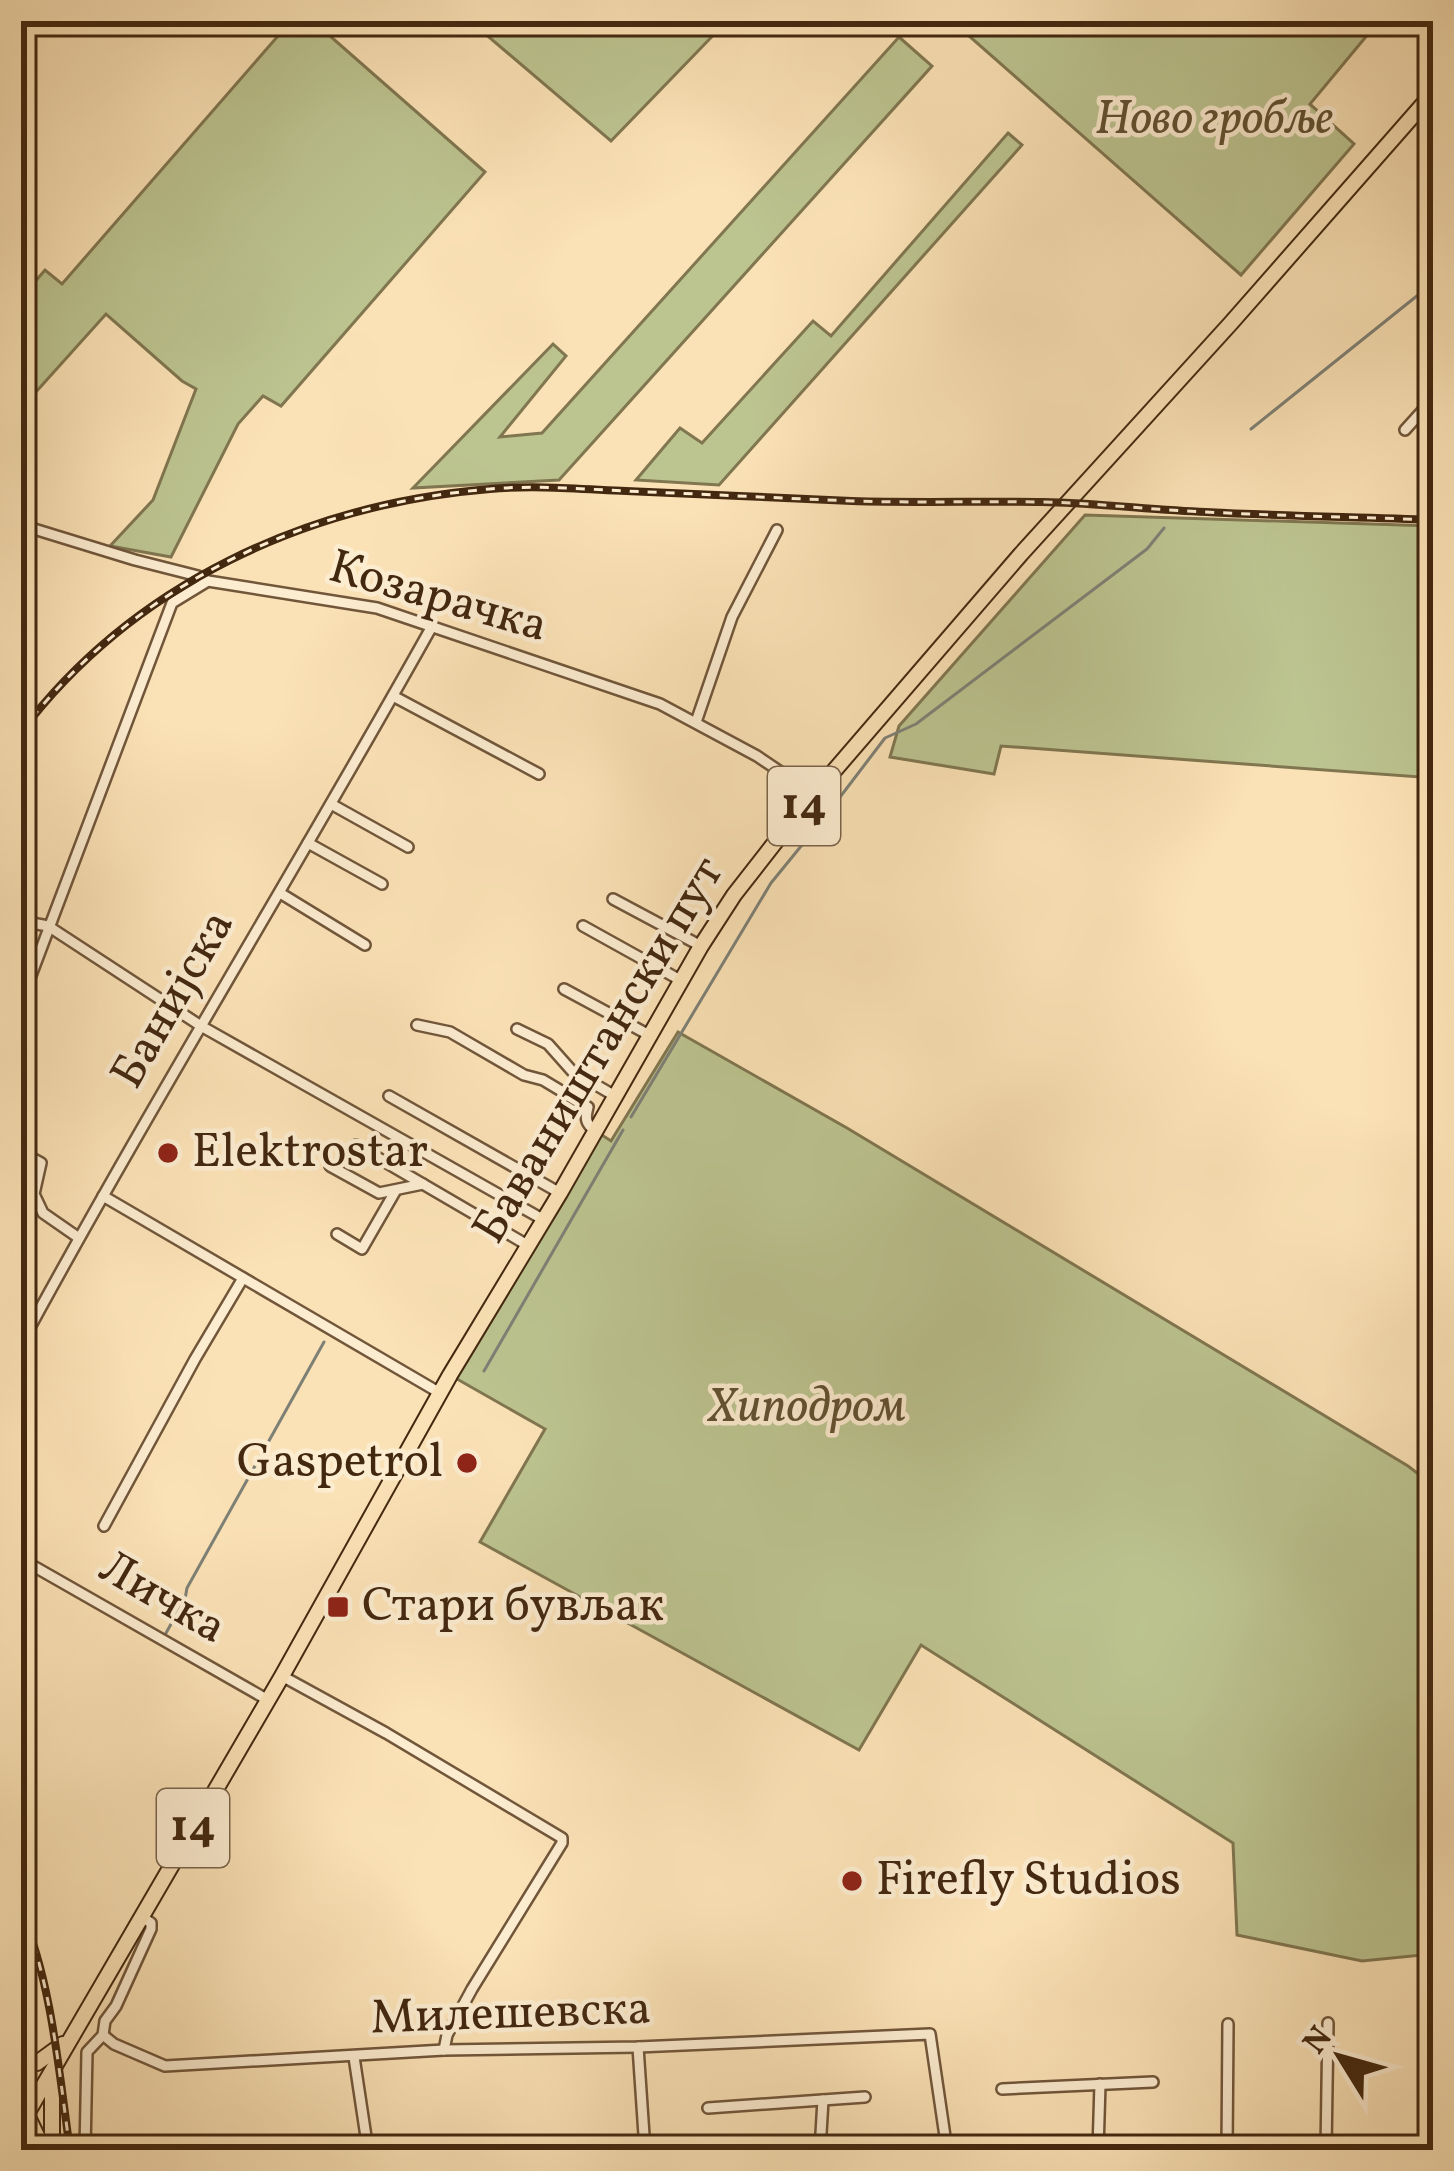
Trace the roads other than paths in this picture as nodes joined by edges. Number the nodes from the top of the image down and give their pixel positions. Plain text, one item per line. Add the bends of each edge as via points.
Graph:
1 (1433, 93) edge
2 (1433, 399) edge
3 (1405, 430) dead end
4 (21, 525) edge
5 (777, 530) dead end
6 (208, 581) junction
7 (431, 628) junction
8 (393, 696) junction
9 (696, 722) junction
10 (538, 774) dead end
11 (808, 800) junction
12 (331, 804) junction
13 (308, 843) junction
14 (408, 847) dead end
15 (382, 884) dead end
16 (280, 893) junction
17 (613, 899) dead end
18 (21, 922) edge
19 (49, 926) junction
20 (583, 926) dead end
21 (365, 945) dead end
22 (701, 946) junction
23 (682, 981) junction
24 (564, 988) dead end
25 (21, 1002) edge
26 (417, 1025) dead end
27 (201, 1026) junction
28 (517, 1029) dead end
29 (651, 1036) junction
30 (388, 1096) dead end
31 (616, 1096) junction
32 (596, 1131) junction
33 (356, 1145) dead end
34 (21, 1152) edge
35 (331, 1166) dead end
36 (423, 1184) junction
37 (396, 1190) junction
38 (560, 1193) junction
39 (103, 1196) junction
40 (544, 1220) junction
41 (337, 1234) dead end
42 (79, 1238) junction
43 (529, 1246) junction
44 (243, 1278) junction
45 (21, 1344) edge
46 (440, 1393) junction
47 (104, 1526) dead end
48 (21, 1559) edge
49 (283, 1676) junction
50 (268, 1700) junction
51 (141, 1916) junction
52 (1431, 2014) edge
53 (1228, 2024) dead end
54 (1328, 2024) dead end
55 (103, 2035) junction
56 (68, 2040) junction
57 (638, 2048) junction
58 (444, 2050) junction
59 (354, 2057) junction
60 (21, 2066) edge
61 (53, 2068) junction
62 (1153, 2081) dead end
63 (1100, 2084) junction
64 (1002, 2089) dead end
65 (865, 2097) dead end
66 (823, 2100) junction
67 (708, 2108) dead end
68 (23, 2114) edge
69 (21, 2135) edge
70 (27, 2150) edge
71 (48, 2150) edge
72 (85, 2150) edge
73 (368, 2150) edge
74 (645, 2150) edge
75 (820, 2150) edge
76 (947, 2150) edge
77 (1098, 2150) edge
78 (1227, 2150) edge
79 (1326, 2150) edge
80 (1424, 2150) edge

1 - 11 main road, Баваништански пут / 14
2 - 3 street
4 - 6 street, Козарачка
5 - 9 street via 732,617
6 - 7 street, Козарачка via 376,608
6 - 19 street via 172,603
7 - 8 street, Банијска
7 - 9 street, Козарачка
8 - 10 street
8 - 12 street, Банијска
9 - 11 street, Козарачка via 758,755
11 - 22 main road, Баваништански пут / 14
12 - 13 street, Банијска
12 - 14 street
13 - 15 street
13 - 16 street, Банијска
16 - 21 street
16 - 27 street, Банијска
17 - 22 street
18 - 19 street
19 - 25 street
19 - 27 street
20 - 23 street
22 - 23 main road, Баваништански пут / 14
23 - 29 main road, Баваништански пут / 14
24 - 29 street
26 - 32 street via 450,1032 543,1080 588,1107 585,1118
27 - 39 street, Банијска
27 - 40 street
28 - 31 street
29 - 31 main road, Баваништански пут / 14
30 - 38 street
31 - 32 main road, Баваништански пут / 14
32 - 38 main road, Баваништански пут / 14
33 - 36 street
34 - 42 street via 40,1163 34,1194 43,1213
35 - 37 street via 379,1193
36 - 37 street
36 - 43 street
37 - 41 street via 362,1249
38 - 40 main road, Баваништански пут / 14
39 - 42 street, Банијска
39 - 44 street
40 - 43 main road, Баваништански пут / 14
42 - 45 street, Банијска
43 - 46 main road, Баваништански пут / 14
44 - 46 street
44 - 47 street
46 - 49 main road, Баваништански пут / 14
48 - 50 street, Личка
49 - 50 main road, Баваништански пут / 14
49 - 58 street via 562,1838
50 - 51 main road, Баваништански пут / 14
51 - 55 street via 151,1929
51 - 56 main road, Баваништански пут / 14
52 - 80 street
53 - 78 street
54 - 79 street
55 - 59 street, Милешевска via 165,2066
55 - 72 street via 86,2064
56 - 60 main road
56 - 61 main road, 14
57 - 58 street, Милешевска
57 - 74 street
57 - 76 street, Милешевска via 930,2034
58 - 59 street, Милешевска
59 - 73 street
61 - 68 main road, 14
61 - 71 main road
62 - 63 street
63 - 64 street
63 - 77 street
65 - 66 street
66 - 67 street
66 - 75 street
68 - 71 main road
69 - 70 main road

